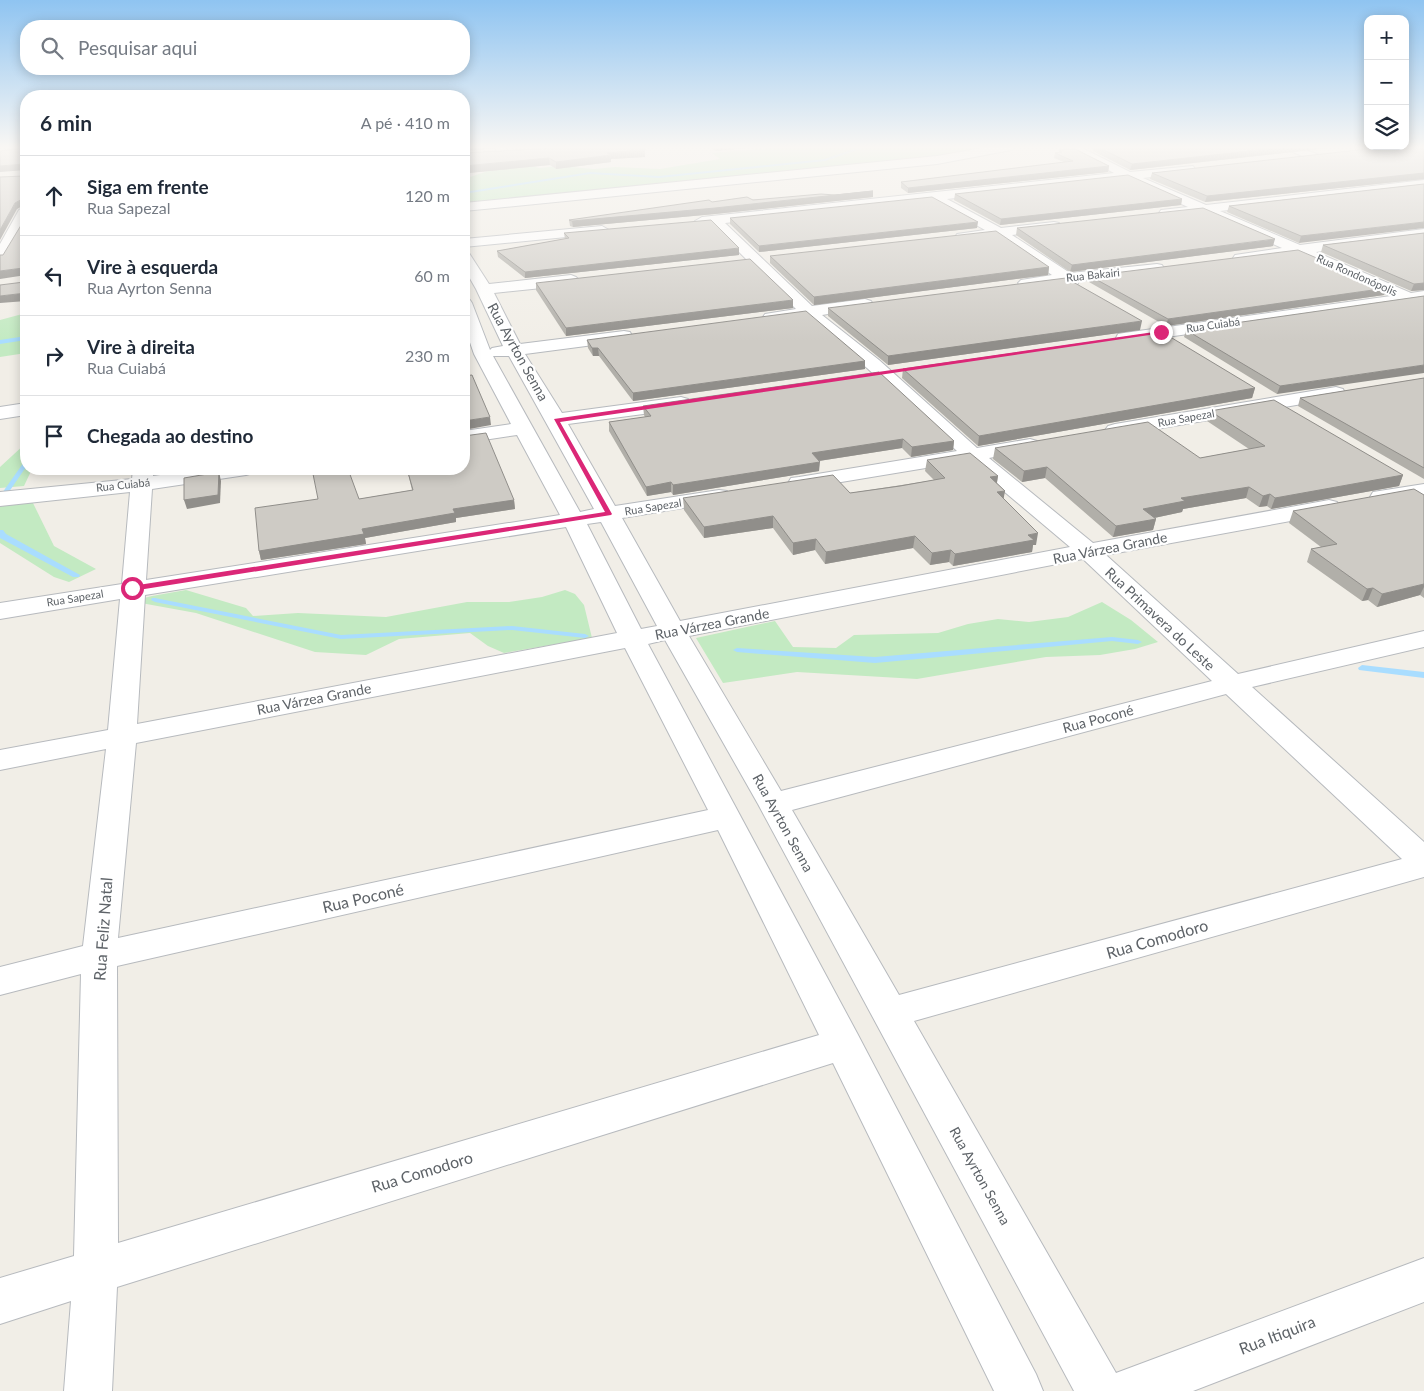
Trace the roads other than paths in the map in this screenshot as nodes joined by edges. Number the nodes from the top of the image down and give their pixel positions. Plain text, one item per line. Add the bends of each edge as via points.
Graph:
1 (788, 212) edge
2 (962, 212) edge
3 (1172, 212) edge
4 (1213, 212) edge
5 (1155, 214) edge
6 (715, 220) junction
7 (20, 221) edge
8 (685, 223) edge
9 (1068, 225) edge
10 (617, 229) edge
11 (1000, 233) junction
12 (1424, 234) edge
13 (952, 238) edge
14 (470, 242) edge
15 (1298, 249) junction
16 (0, 257) edge
17 (1221, 260) edge
18 (1173, 266) edge
19 (581, 278) edge
20 (1066, 278) junction
21 (470, 280) edge
22 (1006, 286) edge
23 (1090, 292) edge
24 (474, 296) edge
25 (1419, 300) edge
26 (878, 303) edge
27 (809, 312) junction
28 (760, 318) edge
29 (1137, 319) edge
30 (1161, 332) junction
31 (642, 333) edge
32 (1104, 341) edge
33 (1186, 347) edge
34 (514, 350) junction
35 (474, 355) edge
36 (1358, 389) edge
37 (1266, 397) junction
38 (701, 400) edge
39 (20, 410) edge
40 (0, 413) edge
41 (1299, 417) edge
42 (556, 420) junction
43 (525, 428) junction
44 (1099, 433) edge
45 (470, 436) edge
46 (1051, 442) edge
47 (973, 455) junction
48 (157, 475) edge
49 (1398, 475) edge
50 (142, 476) edge
51 (776, 487) edge
52 (1424, 490) edge
53 (737, 493) edge
54 (9, 497) edge
55 (609, 514) junction
56 (573, 519) junction
57 (1088, 551) junction
58 (132, 588) junction
59 (0, 611) edge
60 (673, 631) junction
61 (633, 639) junction
62 (1424, 639) edge
63 (1231, 684) junction
64 (122, 736) junction
65 (0, 760) edge
66 (773, 804) junction
67 (726, 817) junction
68 (1424, 863) edge
69 (99, 956) junction
70 (0, 981) edge
71 (889, 1013) junction
72 (844, 1044) junction
73 (96, 1271) junction
74 (1424, 1280) edge
75 (0, 1301) edge
76 (88, 1391) edge
77 (1019, 1391) edge
78 (1100, 1391) edge
79 (1130, 1391) edge

1 - 6 street
2 - 11 street
3 - 5 street
4 - 15 street, Rua Rondonópolis
6 - 8 street
6 - 27 street, Rua Primavera do Leste
7 - 16 street
9 - 11 street
10 - 14 street
11 - 13 street
11 - 20 street
12 - 15 street
15 - 17 street
15 - 25 street, Rua Rondonópolis
18 - 20 street, Rua Bakairi
19 - 24 street
20 - 22 street, Rua Bakairi
20 - 23 street
21 - 24 street, Rua Ayrton Senna
24 - 34 street, Rua Ayrton Senna
24 - 35 street, Rua Ayrton Senna
25 - 30 street, Rua Cuiabá
26 - 27 street
27 - 28 street
27 - 47 street, Rua Primavera do Leste
29 - 30 street
30 - 32 street, Rua Cuiabá
30 - 33 street
31 - 34 street
34 - 35 street
34 - 42 street, Rua Ayrton Senna
35 - 43 street, Rua Ayrton Senna
36 - 37 street, Rua Sapezal
37 - 41 street
37 - 44 street, Rua Sapezal
38 - 42 street
39 - 40 street
42 - 55 street, Rua Ayrton Senna
43 - 45 street
43 - 56 street, Rua Ayrton Senna
46 - 47 street
47 - 51 street
47 - 57 street, Rua Primavera do Leste
48 - 50 street, Rua Cuiabá
49 - 52 street
50 - 54 street, Rua Cuiabá
50 - 58 street, Rua Feliz Natal
52 - 57 street, Rua Várzea Grande
53 - 55 street, Rua Sapezal
55 - 56 street, Rua Sapezal
55 - 60 street, Rua Ayrton Senna
56 - 58 street, Rua Sapezal
56 - 61 street, Rua Ayrton Senna
57 - 60 street, Rua Várzea Grande
57 - 63 street, Rua Primavera do Leste
58 - 59 street, Rua Sapezal
58 - 64 street, Rua Feliz Natal
60 - 61 street, Rua Várzea Grande
60 - 66 street, Rua Ayrton Senna
61 - 64 street, Rua Várzea Grande
61 - 67 street, Rua Ayrton Senna
62 - 63 street, Rua Poconé
63 - 66 street, Rua Poconé
63 - 68 street, Rua Primavera do Leste
64 - 65 street, Rua Várzea Grande
64 - 69 street, Rua Feliz Natal
66 - 71 street, Rua Ayrton Senna
67 - 69 street, Rua Poconé
67 - 72 street, Rua Ayrton Senna
68 - 71 street, Rua Comodoro
69 - 70 street, Rua Poconé
69 - 73 street, Rua Feliz Natal
71 - 78 street, Rua Ayrton Senna
72 - 73 street, Rua Comodoro
72 - 77 street, Rua Ayrton Senna
73 - 75 street, Rua Comodoro
73 - 76 street, Rua Feliz Natal
74 - 79 street, Rua Itiquira

